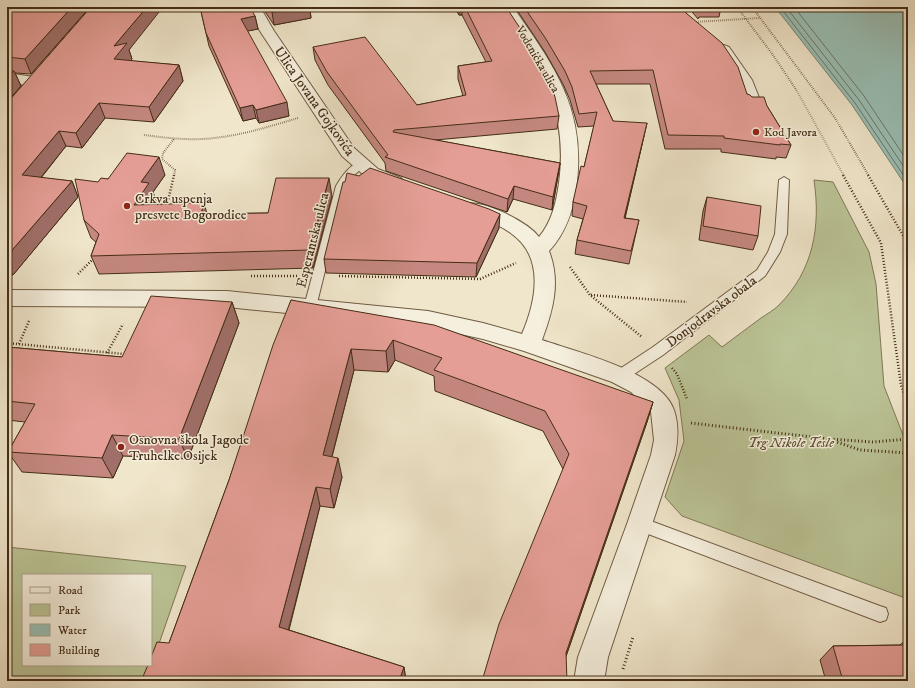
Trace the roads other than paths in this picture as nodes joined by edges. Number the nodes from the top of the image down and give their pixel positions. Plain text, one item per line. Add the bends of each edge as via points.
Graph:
1 (253, 7) edge
2 (506, 7) edge
3 (689, 22) edge
4 (7, 78) edge
5 (35, 81) edge
6 (754, 105) edge
7 (362, 164) junction
8 (784, 180) dead end
9 (410, 188) edge
10 (453, 202) edge
11 (540, 252) junction
12 (7, 298) edge
13 (310, 307) junction
14 (529, 344) junction
15 (620, 376) junction
16 (640, 524) junction
17 (880, 614) dead end
18 (589, 681) edge

1 - 7 street, Ulica Jovana Gojkovića via 348,152
2 - 11 street, Vodenička ulica via 559,93 571,143 570,174 564,210
3 - 6 street via 726,52 744,80
4 - 5 street
7 - 9 street, Ulica Jovana Gojkovića via 372,173
7 - 13 lane, Esperantska ulica via 349,174 341,186
8 - 15 lane, Donjodravska obala via 781,234 761,273 658,351
10 - 11 street via 497,216 515,226 528,236
11 - 14 street via 546,276 544,301
12 - 13 street via 227,299
13 - 14 street via 428,319
14 - 15 street
15 - 16 street via 639,386 654,399 662,409 665,423 666,440 663,455
16 - 17 lane
16 - 18 street via 593,657

